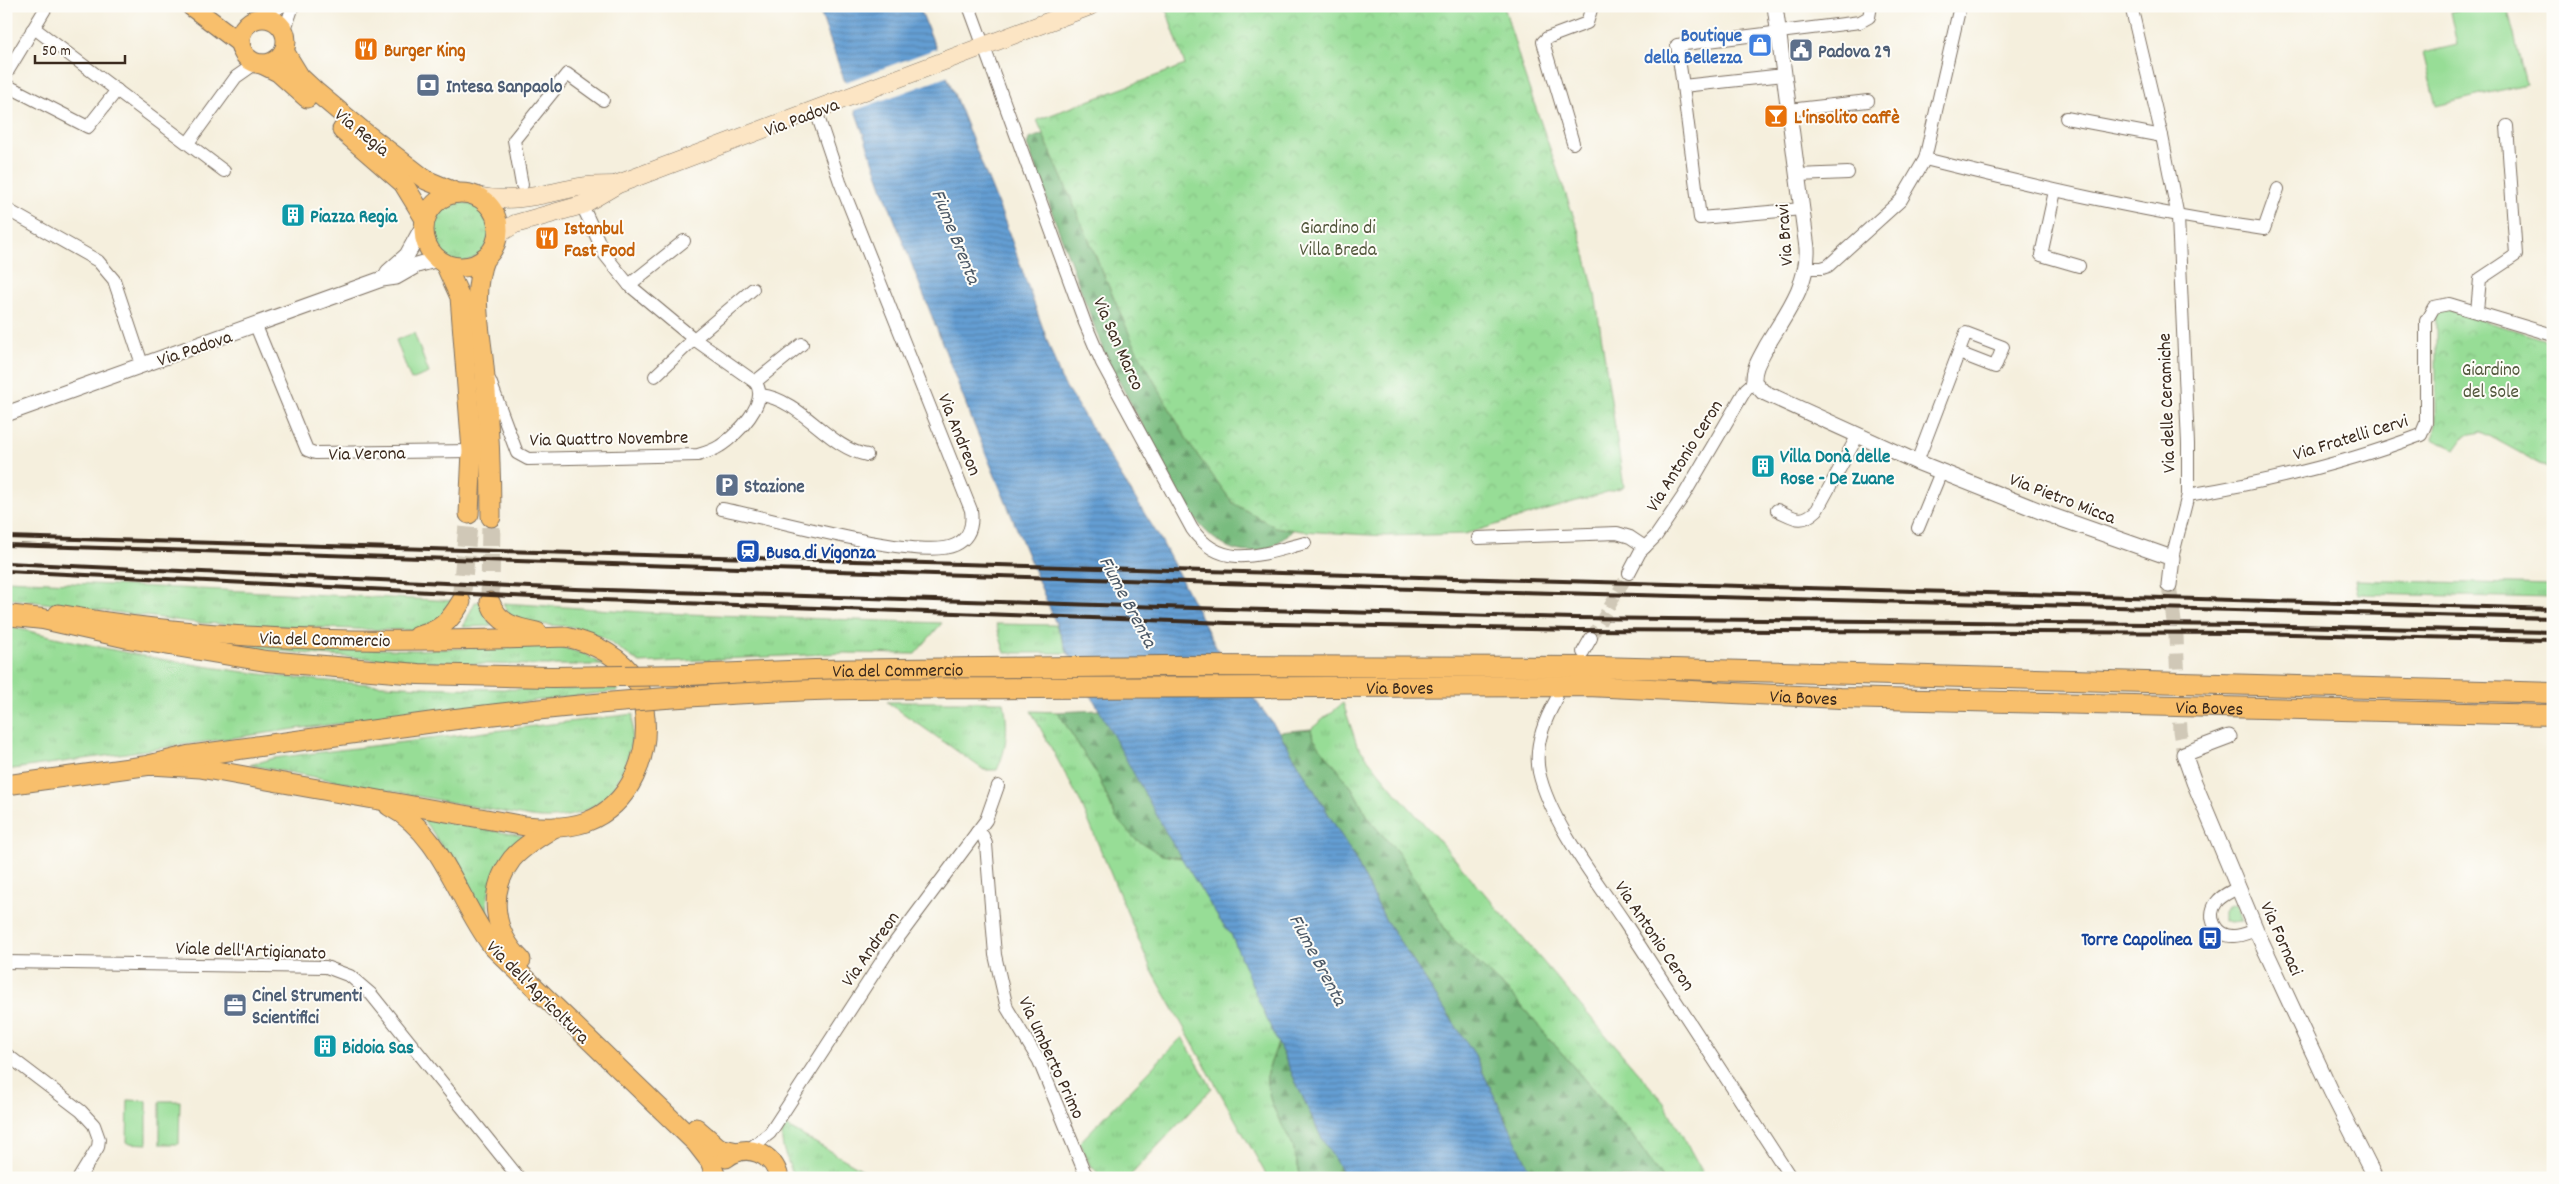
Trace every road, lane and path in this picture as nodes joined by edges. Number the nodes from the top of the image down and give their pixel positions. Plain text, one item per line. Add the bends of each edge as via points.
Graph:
1 (47, 6) edge
2 (282, 6) edge
3 (294, 6) edge
4 (969, 6) edge
5 (1090, 6) edge
6 (1592, 6) edge
7 (1775, 6) edge
8 (1871, 6) edge
9 (1960, 6) edge
10 (2131, 6) edge
11 (199, 12) edge
12 (259, 19) junction
13 (32, 30) junction
14 (284, 32) junction
15 (1778, 32) junction
16 (240, 43) junction
17 (284, 51) junction
18 (976, 51) junction
19 (259, 64) junction
20 (6, 74) edge
21 (1784, 75) junction
22 (6, 85) edge
23 (1683, 86) junction
24 (117, 90) junction
25 (603, 100) dead end
26 (1868, 101) dead end
27 (1789, 110) junction
28 (822, 113) junction
29 (2066, 118) dead end
30 (2506, 126) dead end
31 (2162, 136) junction
32 (1571, 142) dead end
33 (188, 143) junction
34 (1925, 159) junction
35 (224, 171) dead end
36 (1848, 173) dead end
37 (1797, 175) junction
38 (618, 184) junction
39 (522, 185) dead end
40 (2278, 189) dead end
41 (2055, 191) junction
42 (457, 193) junction
43 (476, 196) junction
44 (582, 205) junction
45 (6, 209) edge
46 (1802, 209) junction
47 (2178, 217) junction
48 (424, 222) junction
49 (497, 235) junction
50 (684, 241) dead end
51 (485, 258) junction
52 (442, 261) junction
53 (2079, 266) dead end
54 (1807, 268) junction
55 (382, 279) junction
56 (629, 284) junction
57 (753, 288) dead end
58 (1798, 290) joint
59 (2477, 311) junction
60 (256, 326) junction
61 (2553, 335) edge
62 (694, 339) junction
63 (802, 344) dead end
64 (1959, 353) dead end
65 (142, 364) junction
66 (485, 375) junction
67 (1754, 375) junction
68 (655, 376) dead end
69 (755, 382) junction
70 (761, 395) junction
71 (6, 414) edge
72 (1858, 435) junction
73 (472, 451) junction
74 (867, 455) dead end
75 (1917, 462) junction
76 (1941, 472) junction
77 (2188, 495) junction
78 (722, 509) dead end
79 (1777, 510) dead end
80 (469, 514) tunnel mouth
81 (491, 517) tunnel mouth
82 (1918, 528) dead end
83 (1478, 538) dead end
84 (1305, 543) dead end
85 (1645, 547) junction
86 (2172, 558) junction
87 (1629, 573) tunnel mouth
88 (2169, 585) tunnel mouth
89 (461, 602) tunnel mouth
90 (490, 602) tunnel mouth
91 (6, 608) edge
92 (6, 615) edge
93 (566, 637) junction
94 (1591, 638) tunnel mouth
95 (401, 640) junction
96 (1583, 652) dead end
97 (1164, 666) joint
98 (1056, 687) joint
99 (2553, 693) edge
100 (1556, 700) dead end
101 (2553, 715) edge
102 (2230, 737) dead end
103 (151, 765) junction
104 (6, 785) edge
105 (998, 786) dead end
106 (375, 799) junction
107 (556, 827) junction
108 (977, 832) junction
109 (2238, 887) junction
110 (2256, 930) junction
111 (6, 962) edge
112 (6, 1054) edge
113 (770, 1133) junction
114 (742, 1151) junction
115 (776, 1170) edge
116 (716, 1177) edge
117 (79, 1178) edge
118 (519, 1178) edge
119 (1089, 1178) edge
120 (1791, 1178) edge
121 (2375, 1178) edge

1 - 13 street
2 - 12 street
3 - 14 street
4 - 18 street, Via San Marco
5 - 18 main road
6 - 32 street via 1587,24 1543,42
7 - 15 street, Via Bravi
8 - 15 street via 1870,17 1860,22
9 - 34 street
10 - 31 street, Via delle Ceramiche
11 - 12 main road via 235,21
11 - 16 main road
12 - 14 main road via 277,22
12 - 16 main road via 242,29
13 - 20 street
13 - 24 street via 38,31
14 - 17 main road
15 - 21 street, Via Bravi
15 - 23 street via 1677,45
16 - 19 main road via 244,55
17 - 19 main road via 275,61
17 - 42 main road, Via Regia via 300,76 336,108 426,180
18 - 28 main road, Via Padova
18 - 84 street, Via San Marco via 1102,363 1192,529 1205,546 1222,554 1256,556
19 - 33 street via 236,77
19 - 48 main road, Via Regia via 278,72 403,183
21 - 23 street
21 - 27 street, Via Bravi
22 - 24 street via 88,127
23 - 46 street via 1700,218
24 - 33 street
25 - 39 street via 567,74 514,140
26 - 27 street
27 - 37 street, Via Bravi
28 - 38 main road, Via Padova
28 - 78 street, Via Andreon via 840,182 972,510 972,522 966,537 955,545 922,549
29 - 31 street
30 - 59 street via 2516,255 2480,279
31 - 47 street, Via delle Ceramiche
33 - 35 street
34 - 41 street
34 - 54 street via 1901,200 1872,229 1828,266
36 - 37 street
37 - 46 street, Via Bravi
38 - 43 main road, Via Padova via 581,187 519,200
38 - 44 main road, Via Padova
40 - 47 street via 2264,230
41 - 47 street
41 - 53 street via 2041,255
42 - 43 main road, Via Padova
42 - 48 main road, Via Padova via 438,200 429,209
43 - 49 main road via 493,212
44 - 49 main road, Via Padova via 515,224
44 - 56 street via 606,255
45 - 65 street via 107,269 114,280
46 - 54 street, Via Bravi
47 - 77 street, Via delle Ceramiche
48 - 52 main road via 426,244
48 - 55 street, Via Padova via 407,256
49 - 51 main road
50 - 56 street
51 - 52 main road, Via Padova via 466,266
51 - 66 main road via 480,270 477,305
52 - 55 street, Via Padova via 417,265 396,277
52 - 73 main road via 460,298
54 - 58 street, Via Bravi
55 - 60 street, Via Padova
56 - 62 street
57 - 62 street
58 - 67 street, Via Antonio Ceron
59 - 61 street, Via Fratelli Cervi
59 - 77 street, Via Fratelli Cervi via 2449,304 2434,307 2426,321 2426,423 2421,435 2311,469
60 - 65 street, Via Padova
60 - 73 street, Via Verona via 307,450 315,453
62 - 68 street
62 - 69 street
63 - 69 street
64 - 75 street
65 - 71 street, Via Padova
66 - 70 street, Via Quattro Novembre via 493,386 517,453 528,459 698,455 720,446 735,434 759,404
66 - 81 main road via 491,457
67 - 72 street, Via Pietro Micca via 1763,392
67 - 85 street, Via Antonio Ceron via 1664,524
69 - 70 street
70 - 74 street via 786,404 850,449
72 - 75 street, Via Pietro Micca
72 - 79 street via 1817,510 1808,518 1797,519
73 - 80 main road
75 - 76 street, Via Pietro Micca
76 - 82 street
76 - 86 street, Via Pietro Micca
77 - 86 street, Via delle Ceramiche
83 - 85 street via 1617,533
85 - 87 street, Via Antonio Ceron
86 - 88 street, Via delle Ceramiche
89 - 95 main road via 452,619 443,626 421,636
90 - 93 main road via 498,618 505,622 521,629
91 - 95 main road, Via del Commercio via 229,635
92 - 97 highway, Via del Commercio, bridge via 43,619 128,638 266,661 473,676
93 - 95 main road, Via del Commercio via 447,642
93 - 107 main road, Via del Commercio via 604,651 632,675 642,697 645,734 637,772 620,799 587,822
94 - 96 street
97 - 99 highway, Via Boves via 1598,667
98 - 101 highway, Via Boves via 1588,686 1840,698
98 - 103 highway, Via del Commercio, bridge via 795,690 622,701 456,719 188,756
100 - 120 street, Via Antonio Ceron via 1543,727 1537,760 1555,811 1599,887
102 - 109 street, Via Fornaci via 2184,754
103 - 104 main road, Via del Commercio
103 - 106 main road, Via del Commercio via 227,772
105 - 108 street, Via Andreon via 990,811
106 - 107 main road, Via del Commercio via 525,826
106 - 116 main road, Via dell'Agricoltura via 421,828 478,928 493,946 696,1143 710,1161
107 - 114 main road, Via dell'Agricoltura via 513,858 502,875 496,904 507,945 708,1140 719,1148
108 - 113 street, Via Andreon via 887,953
108 - 119 street, Via Umberto Primo via 986,844 995,955 1007,1008 1039,1061
109 - 110 street, Via Fornaci
109 - 110 street via 2216,903 2211,914 2213,924 2218,931 2234,936
110 - 121 street, Via Fornaci
111 - 118 street, Viale dell'Artigianato via 326,967 350,976 370,994
112 - 117 street via 88,1116 94,1125 98,1147
113 - 114 street, Via Andreon
113 - 115 street
114 - 115 main road, Via dell'Agricoltura via 759,1153
114 - 116 main road via 724,1161

